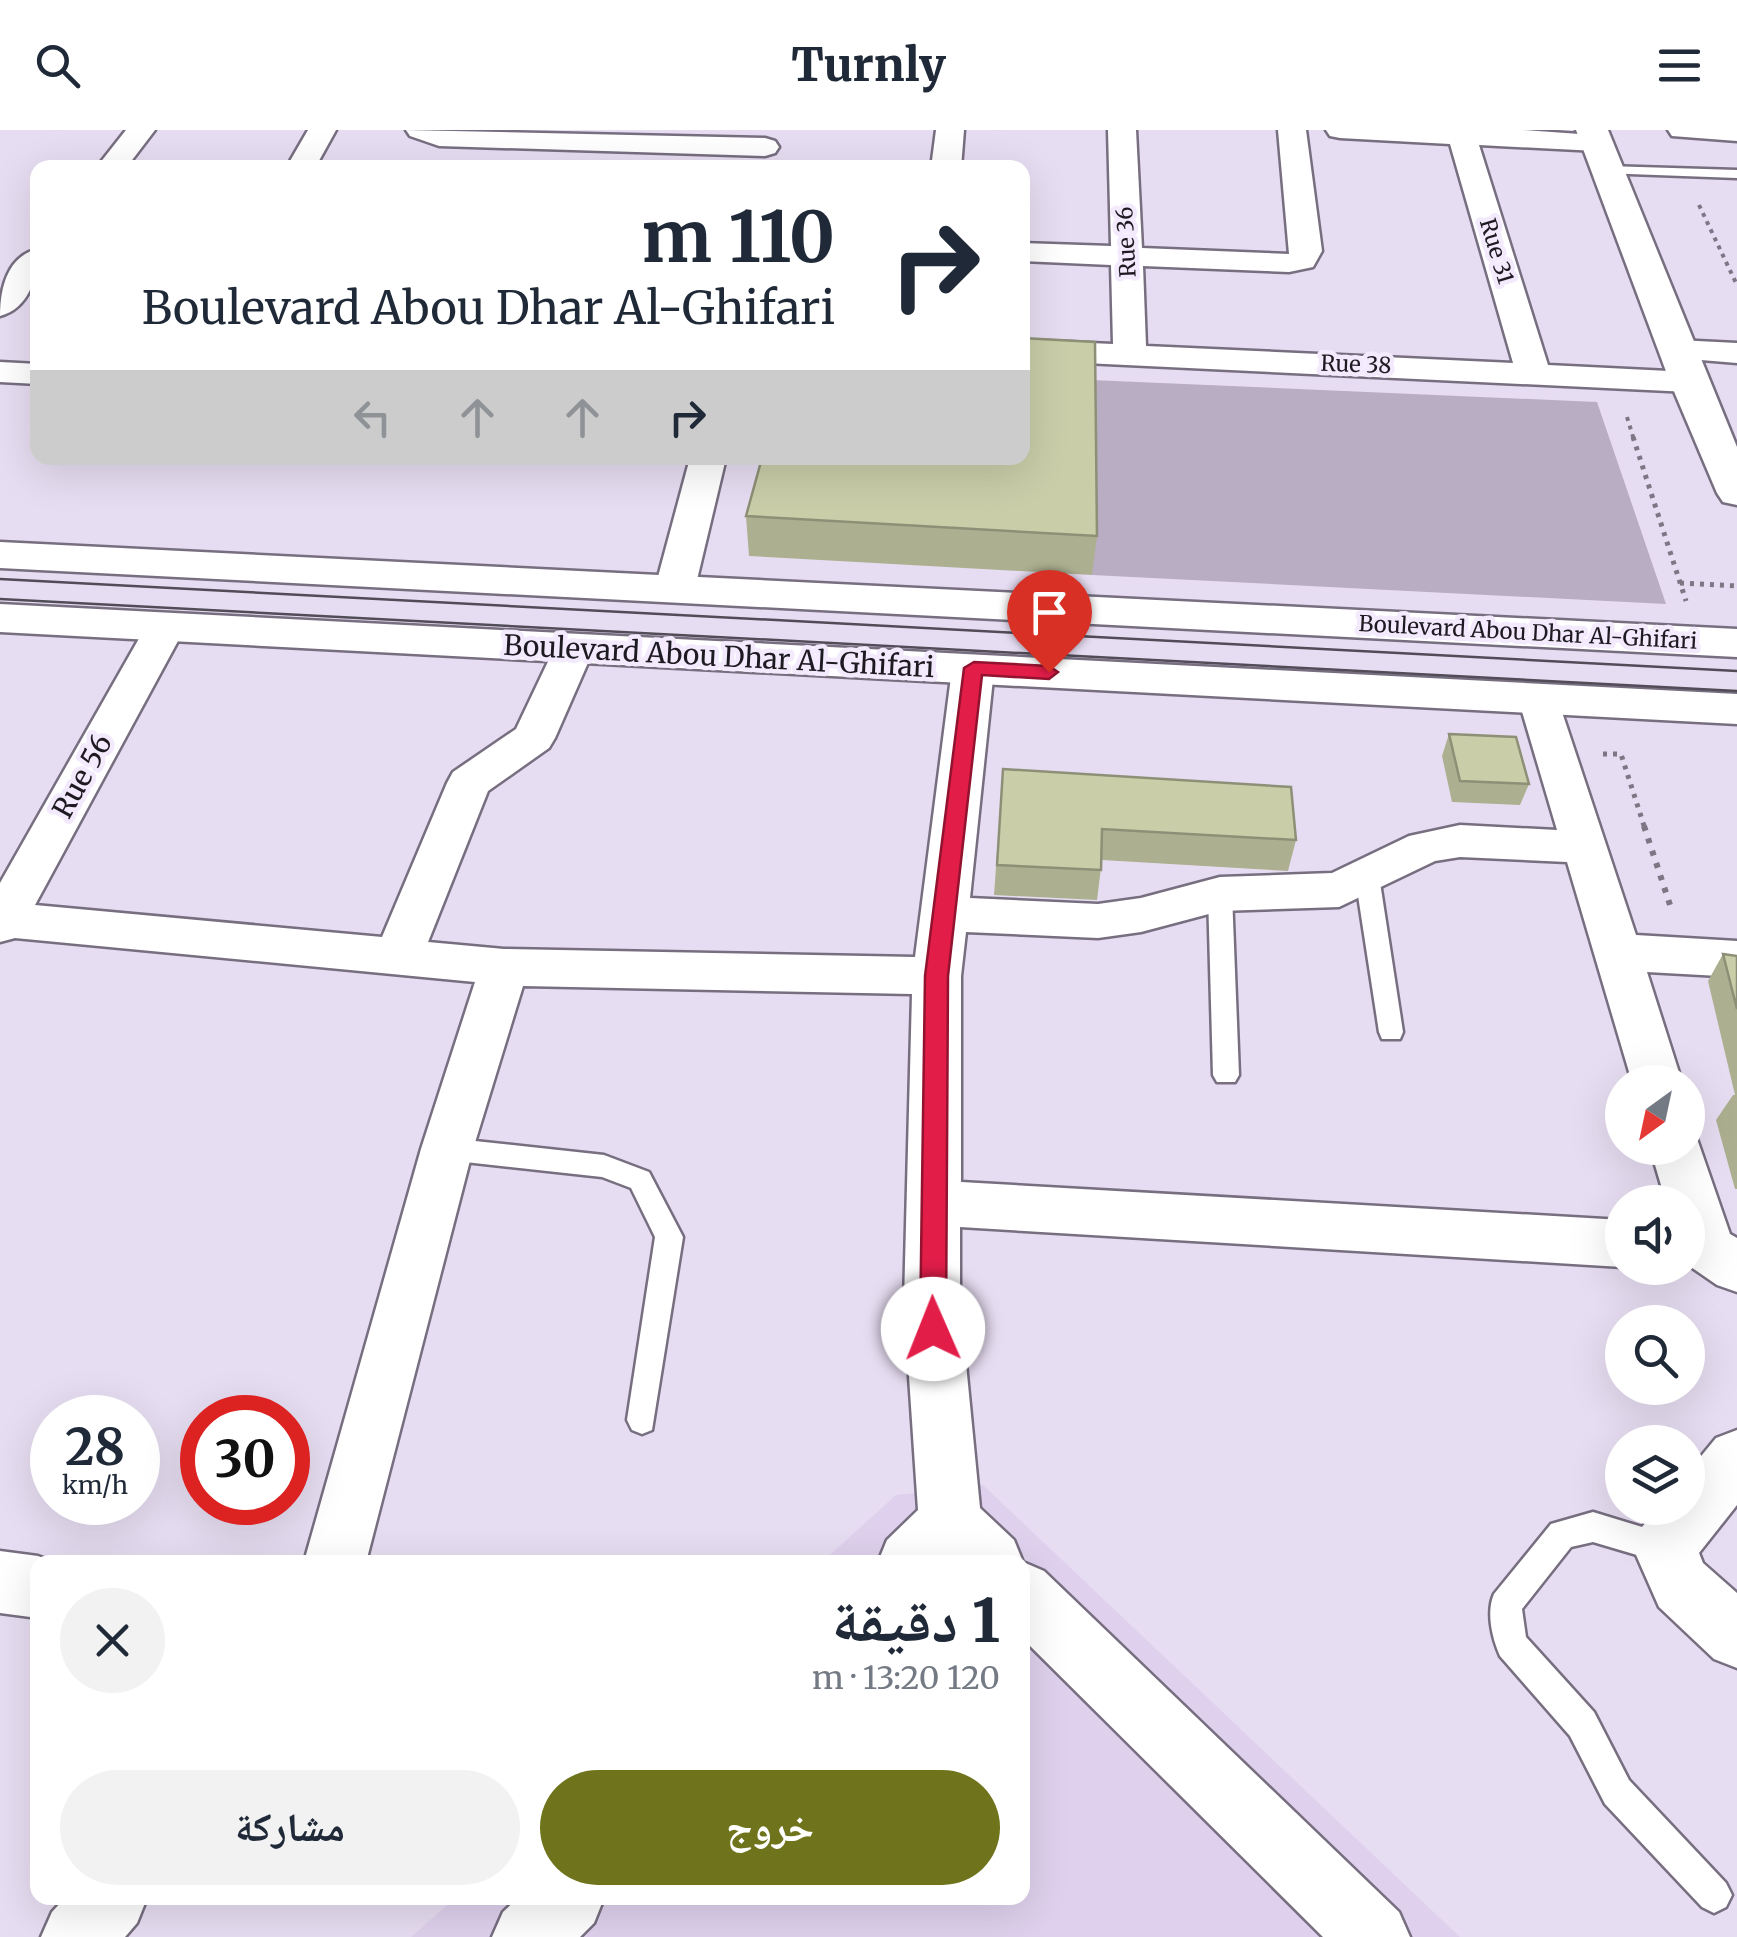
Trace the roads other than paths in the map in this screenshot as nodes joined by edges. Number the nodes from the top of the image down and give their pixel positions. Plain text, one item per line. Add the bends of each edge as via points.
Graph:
1 (141, 130) edge
2 (322, 130) edge
3 (420, 130) edge
4 (950, 130) edge
5 (1122, 130) edge
6 (1292, 130) edge
7 (1340, 130) edge
8 (1682, 130) edge
9 (1461, 132) edge
10 (1737, 132) edge
11 (1598, 147) edge
12 (764, 148) edge
13 (117, 160) edge
14 (305, 160) edge
15 (947, 160) edge
16 (1737, 174) edge
17 (1030, 252) edge
18 (1127, 254) junction
19 (30, 272) edge
20 (0, 306) edge
21 (1030, 350) edge
22 (1737, 353) edge
23 (1130, 355) junction
24 (1683, 366) junction
25 (0, 372) edge
26 (1533, 372) junction
27 (30, 374) edge
28 (706, 465) edge
29 (1737, 493) edge
30 (0, 554) edge
31 (675, 588) junction
32 (0, 618) edge
33 (165, 628) junction
34 (1737, 643) edge
35 (574, 649) junction
36 (974, 668) junction
37 (1539, 698) junction
38 (1737, 709) edge
39 (1585, 847) junction
40 (1367, 876) junction
41 (1220, 894) junction
42 (944, 914) junction
43 (1, 921) edge
44 (1617, 952) junction
45 (398, 957) junction
46 (1737, 959) edge
47 (504, 967) junction
48 (936, 976) junction
49 (1391, 1032) dead end
50 (1652, 1065) edge
51 (1226, 1075) dead end
52 (447, 1149) junction
53 (1681, 1165) edge
54 (934, 1203) junction
55 (1605, 1242) edge
56 (1710, 1254) edge
57 (642, 1420) dead end
58 (1737, 1458) edge
59 (1664, 1548) junction
60 (950, 1549) edge
61 (337, 1555) edge
62 (0, 1582) edge
63 (30, 1586) edge
64 (1030, 1600) edge
65 (1737, 1636) edge
66 (1714, 1896) dead end
67 (106, 1905) edge
68 (562, 1905) edge
69 (77, 1937) edge
70 (528, 1937) edge
71 (1374, 1937) edge

1 - 13 street
2 - 14 street
3 - 12 street via 438,138
4 - 15 street
5 - 18 street, Rue 36
6 - 18 street via 1302,260
7 - 9 street
8 - 10 street
9 - 11 street
9 - 26 street, Rue 31
11 - 16 lane
11 - 24 street
17 - 18 street
18 - 23 street, Rue 36
19 - 20 street
21 - 23 street, Rue 38
22 - 24 street, Rue 38
23 - 26 street, Rue 38
24 - 26 street, Rue 38 via 1614,377
24 - 29 street
25 - 27 street
28 - 31 street
30 - 31 street, Boulevard Abou Dhar Al-Ghifari
31 - 34 street, Boulevard Abou Dhar Al-Ghifari
32 - 33 street, Boulevard Abou Dhar Al-Ghifari
33 - 35 street, Boulevard Abou Dhar Al-Ghifari
33 - 43 street, Rue 56
35 - 36 street, Boulevard Abou Dhar Al-Ghifari
35 - 45 street via 534,738 469,783
36 - 37 street, Boulevard Abou Dhar Al-Ghifari
36 - 42 street
37 - 38 street, Boulevard Abou Dhar Al-Ghifari
37 - 39 street
39 - 40 street via 1460,840 1425,847
39 - 44 street
40 - 41 street via 1339,890
40 - 49 lane
41 - 42 street via 1098,921
41 - 51 lane
42 - 48 street
43 - 45 street
44 - 46 street
44 - 50 street
45 - 47 street
47 - 48 street
47 - 52 street
48 - 54 street
52 - 57 lane via 604,1166 640,1180 670,1237
52 - 61 street
53 - 56 street
54 - 55 street
54 - 60 street via 934,1356
58 - 59 street
59 - 65 street via 1681,1586
59 - 66 lane via 1593,1527 1562,1536 1505,1605 1511,1645 1582,1724 1617,1792
62 - 63 street
64 - 71 street
67 - 69 street
68 - 70 street

